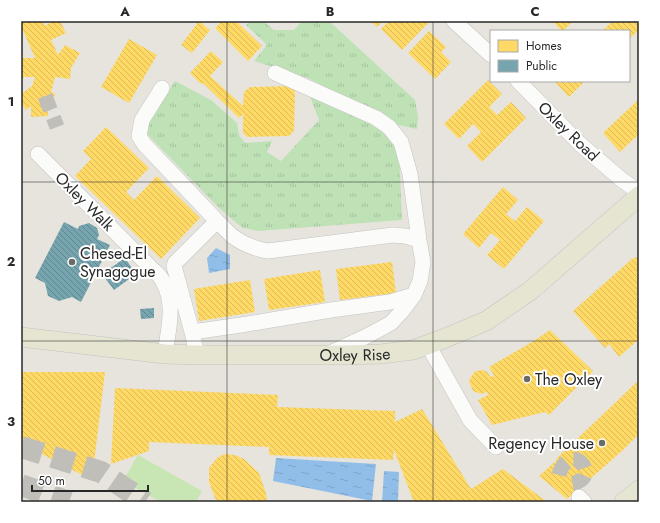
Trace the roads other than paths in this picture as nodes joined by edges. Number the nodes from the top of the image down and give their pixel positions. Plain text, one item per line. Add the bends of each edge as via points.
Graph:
1 (454, 21) edge
2 (490, 54) edge
3 (275, 73) dead end
4 (519, 82) edge
5 (162, 88) dead end
6 (38, 154) dead end
7 (638, 198) edge
8 (217, 221) junction
9 (419, 240) junction
10 (414, 295) junction
11 (192, 332) junction
12 (21, 337) edge
13 (428, 345) junction
14 (165, 354) junction
15 (197, 355) junction
16 (325, 355) junction
17 (496, 447) dead end
18 (639, 490) edge
19 (624, 502) edge

1 - 2 street
3 - 9 street via 376,118 390,127 401,142 410,174
4 - 7 street, Oxley Road
5 - 8 street via 142,120 139,136
6 - 14 street, Oxley Walk via 163,281 170,309
7 - 13 main road, Oxley Rise via 530,291 486,321
8 - 9 street via 232,236 268,252 393,235
8 - 11 street via 174,266
9 - 10 street via 423,262 420,281
10 - 11 street via 390,302
10 - 16 street via 391,323
11 - 15 street
12 - 14 main road, Oxley Rise
13 - 16 main road, Oxley Rise via 413,350 381,354
13 - 17 street via 470,420
14 - 15 main road, Oxley Rise
15 - 16 main road, Oxley Rise
18 - 19 main road

